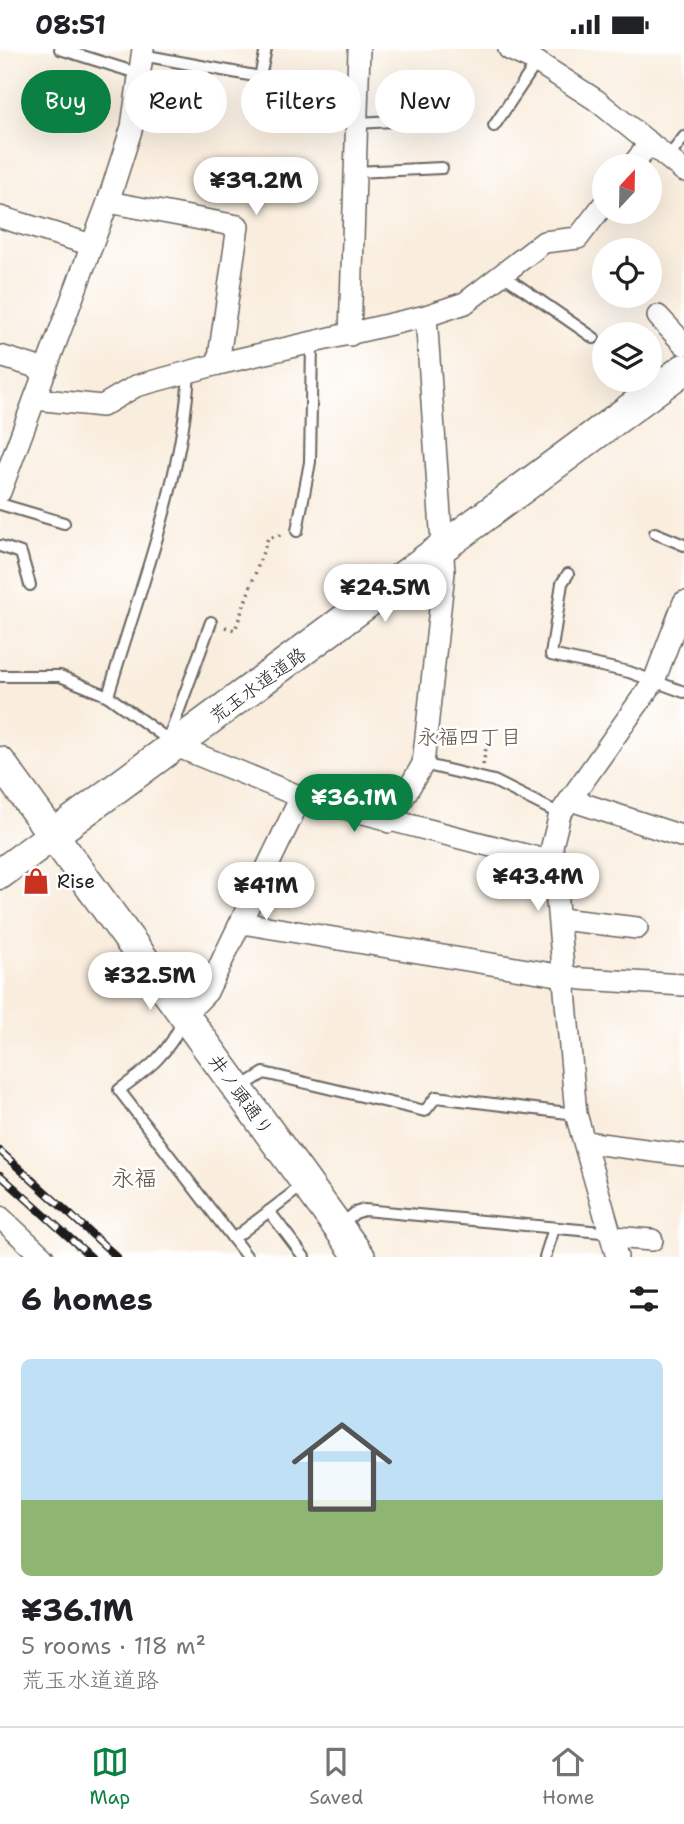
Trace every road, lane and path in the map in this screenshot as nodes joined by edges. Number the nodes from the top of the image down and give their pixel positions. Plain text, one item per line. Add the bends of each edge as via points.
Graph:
1 (61, 49) edge
2 (266, 49) edge
3 (359, 49) edge
4 (509, 49) edge
5 (535, 57) edge
6 (142, 59) edge
7 (358, 70) edge
8 (494, 126) dead end
9 (357, 133) edge
10 (684, 137) edge
11 (650, 143) junction
12 (641, 154) edge
13 (675, 165) edge
14 (442, 168) dead end
15 (355, 172) junction
16 (108, 202) junction
17 (0, 216) edge
18 (592, 220) edge
19 (92, 245) junction
20 (503, 275) junction
21 (426, 316) junction
22 (658, 316) dead end
23 (350, 335) junction
24 (592, 337) edge
25 (312, 343) junction
26 (684, 344) edge
27 (0, 356) edge
28 (218, 364) junction
29 (684, 369) edge
30 (46, 370) junction
31 (189, 373) junction
32 (35, 399) junction
33 (0, 492) edge
34 (0, 504) edge
35 (64, 523) dead end
36 (297, 531) joint
37 (655, 533) dead end
38 (684, 545) edge
39 (0, 546) edge
40 (442, 550) junction
41 (568, 574) dead end
42 (30, 585) dead end
43 (684, 602) edge
44 (211, 622) joint
45 (0, 675) edge
46 (654, 681) junction
47 (684, 692) edge
48 (108, 696) junction
49 (172, 743) junction
50 (0, 762) edge
51 (423, 764) junction
52 (301, 797) junction
53 (566, 807) junction
54 (388, 822) junction
55 (53, 835) junction
56 (684, 837) edge
57 (553, 862) junction
58 (0, 874) edge
59 (560, 919) junction
60 (242, 923) junction
61 (637, 928) dead end
62 (566, 976) junction
63 (684, 985) edge
64 (184, 1016) junction
65 (238, 1090) junction
66 (576, 1114) junction
67 (585, 1142) junction
68 (684, 1155) edge
69 (306, 1183) junction
70 (269, 1211) junction
71 (0, 1217) edge
72 (338, 1227) junction
73 (554, 1228) junction
74 (233, 1239) junction
75 (652, 1240) dead end
76 (614, 1242) edge
77 (43, 1257) edge
78 (247, 1257) edge
79 (304, 1257) edge
80 (360, 1257) edge
81 (545, 1257) edge

1 - 6 lane
2 - 6 lane via 260,77
3 - 7 street
4 - 5 street
5 - 8 lane
5 - 11 street
6 - 16 street via 132,127
9 - 15 street
10 - 13 lane
11 - 12 street
11 - 13 street
14 - 15 lane
15 - 23 street
16 - 19 street
16 - 28 street via 238,226
17 - 19 street
18 - 20 street via 578,238 544,242
19 - 30 street
20 - 21 street via 465,303
20 - 24 lane
21 - 23 street
21 - 40 street
22 - 26 street
23 - 25 street
25 - 28 street
25 - 36 lane via 310,462
27 - 30 street
28 - 31 street
29 - 40 main road, 荒玉水道道路
30 - 32 street
31 - 32 street via 136,386 102,407
31 - 48 lane via 186,419 163,521
32 - 33 street
34 - 35 lane
36 - 44 path via 268,538 236,630
37 - 38 lane
39 - 42 lane via 21,553
40 - 49 main road, 荒玉水道道路
40 - 51 street via 444,572
41 - 46 lane via 562,583 551,655
43 - 46 street
44 - 49 lane
45 - 48 lane via 60,676
46 - 47 lane
46 - 53 street
48 - 49 lane
49 - 52 street
49 - 55 main road, 荒玉水道道路
50 - 55 main road, 井ノ頭通り
51 - 53 lane via 494,781
51 - 54 street
52 - 54 street
52 - 60 street
53 - 56 street
53 - 57 street via 552,846
54 - 57 street
55 - 58 main road, 荒玉水道道路
55 - 64 main road, 井ノ頭通り
57 - 59 street
59 - 61 street
59 - 62 street
60 - 62 street
60 - 64 street via 207,992
62 - 63 street
62 - 66 street
64 - 65 main road, 井ノ頭通り
64 - 74 lane via 174,1042 159,1060 119,1090
65 - 66 lane via 264,1073 425,1111 436,1097
65 - 69 main road, 井ノ頭通り
66 - 67 street
67 - 68 street
67 - 76 street
69 - 70 lane
69 - 72 main road, 井ノ頭通り
70 - 74 lane
70 - 79 lane
71 - 77 street
72 - 73 lane via 364,1210
72 - 80 main road, 井ノ頭通り
73 - 76 lane
73 - 81 lane
74 - 78 lane
75 - 76 street

